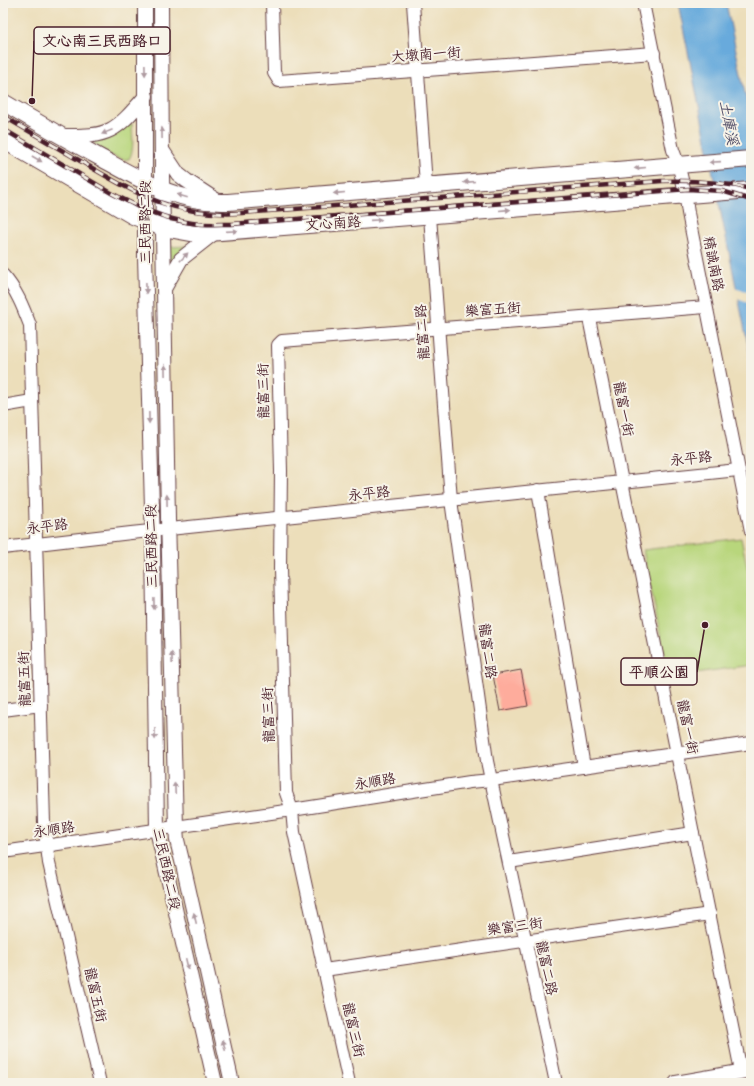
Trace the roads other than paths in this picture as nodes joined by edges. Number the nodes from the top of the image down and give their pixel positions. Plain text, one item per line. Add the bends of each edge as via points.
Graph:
1 (145, 3) edge
2 (161, 3) edge
3 (272, 3) edge
4 (413, 3) edge
5 (643, 3) edge
6 (654, 53) junction
7 (418, 71) junction
8 (146, 96) junction
9 (3, 102) edge
10 (61, 136) junction
11 (3, 140) edge
12 (162, 150) junction
13 (751, 159) edge
14 (679, 165) junction
15 (146, 184) junction
16 (426, 185) junction
17 (751, 190) edge
18 (162, 191) junction
19 (686, 195) junction
20 (220, 203) junction
21 (430, 216) junction
22 (145, 222) junction
23 (163, 228) junction
24 (214, 233) junction
25 (3, 275) edge
26 (164, 289) junction
27 (706, 307) junction
28 (589, 318) junction
29 (438, 329) junction
30 (282, 341) joint
31 (32, 400) junction
32 (3, 406) edge
33 (738, 470) junction
34 (622, 482) junction
35 (538, 490) junction
36 (451, 500) junction
37 (280, 518) junction
38 (168, 530) junction
39 (152, 531) junction
40 (751, 531) edge
41 (37, 543) junction
42 (3, 548) edge
43 (41, 705) junction
44 (3, 710) edge
45 (751, 743) edge
46 (677, 754) junction
47 (584, 767) junction
48 (492, 780) junction
49 (292, 810) junction
50 (176, 827) junction
51 (156, 830) junction
52 (693, 833) junction
53 (48, 846) junction
54 (3, 852) edge
55 (509, 862) junction
56 (710, 914) junction
57 (525, 940) junction
58 (324, 970) junction
59 (746, 1070) edge
60 (100, 1083) edge
61 (215, 1083) edge
62 (232, 1083) edge
63 (350, 1083) edge
64 (556, 1083) edge
65 (676, 1083) edge

1 -> 8 street, 三民西路二段
12 -> 2 street, 三民西路二段
3 - 7 street, 大墩南一街 via 274,73 279,81
4 - 7 street
5 - 6 street, 精誠南路
6 - 7 street, 大墩南一街
6 - 14 street, 精誠南路 via 673,150
7 - 16 street
8 -> 10 street via 122,123 106,133 88,137
8 - 15 street, 三民西路二段
9 - 10 main road
10 - 15 main road
11 -> 22 main road, 文心南路
12 - 18 street, 三民西路二段
12 - 20 street via 178,174
13 -> 14 main road
14 -> 16 main road
14 - 19 street, 精誠南路
15 - 18 main road
15 - 22 street, 三民西路二段
16 -> 20 main road
17 - 19 main road, 文心南路
20 -> 18 main road
18 - 23 street, 三民西路二段
21 -> 19 main road, 文心南路
19 - 27 street, 精誠南路
24 -> 21 main road, 文心南路
21 - 29 street, 龍富二路
22 - 23 main road, 文心南路
22 -> 39 street, 三民西路二段
23 - 24 main road, 文心南路 via 196,234
23 - 26 street, 三民西路二段
26 -> 24 street via 181,259
25 - 31 street, 龍富五街 via 20,300 30,325
38 -> 26 street, 三民西路二段
27 - 28 street, 樂富五街
27 - 33 street, 精誠南路
28 - 29 street, 樂富五街
28 - 34 street, 龍富一街
29 - 30 street, 樂富五街
29 - 36 street, 龍富二路
30 - 37 street, 龍富三街 via 278,345
31 - 32 street
31 - 41 street, 龍富五街
33 - 34 street, 永平路
33 - 40 street, 精誠南路
34 - 35 street, 永平路
34 - 46 street, 龍富一街
35 - 36 street, 永平路
35 - 47 street
36 - 37 street, 永平路
36 - 48 street, 龍富二路 via 487,761
37 - 38 street, 永平路
37 - 49 street, 龍富三街 via 286,793
38 - 39 street, 永平路
50 -> 38 street, 三民西路二段
39 - 41 street, 永平路
39 -> 51 street, 三民西路二段
41 - 42 street, 永平路
41 - 43 street, 龍富五街
43 - 44 street
43 - 53 street, 龍富五街 via 44,823
45 - 46 street, 永順路
46 - 47 street, 永順路
46 - 52 street, 龍富一街
47 - 48 street, 永順路
48 - 49 street, 永順路
48 - 55 street, 龍富二路
49 - 50 street, 永順路
49 - 58 street, 龍富三街 via 294,832
50 - 51 street, 永順路
62 -> 50 street, 三民西路二段
51 - 53 street, 永順路
51 -> 61 street, 三民西路二段
52 - 55 street
52 - 56 street, 龍富一街
53 - 54 street, 永順路
53 - 60 street, 龍富五街 via 49,863
55 - 57 street, 龍富二路
56 - 57 street, 樂富三街
56 - 59 street, 龍富一街
57 - 58 street, 樂富三街
57 - 64 street, 龍富二路
58 - 63 street, 龍富三街
59 - 65 street

